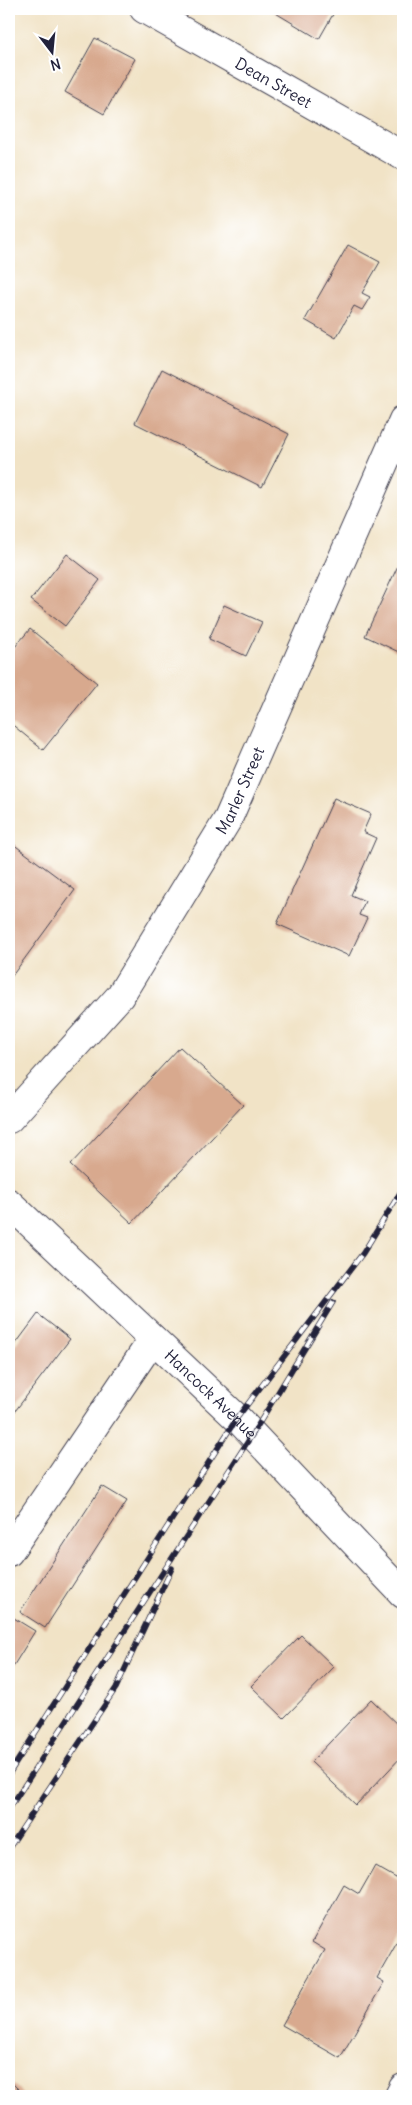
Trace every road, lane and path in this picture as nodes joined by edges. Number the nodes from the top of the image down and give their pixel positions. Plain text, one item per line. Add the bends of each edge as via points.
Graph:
1 (144, 9) edge
2 (403, 156) edge
3 (403, 420) edge
4 (9, 1119) edge
5 (9, 1203) edge
6 (153, 1339) junction
7 (9, 1552) edge
8 (403, 1594) edge
9 (403, 2088) edge
10 (399, 2096) edge

1 - 2 street, Dean Street
3 - 4 street, Marler Street via 228,819 120,996
5 - 6 street, Hancock Avenue
6 - 7 street
6 - 8 street, Hancock Avenue via 237,1418
9 - 10 street

